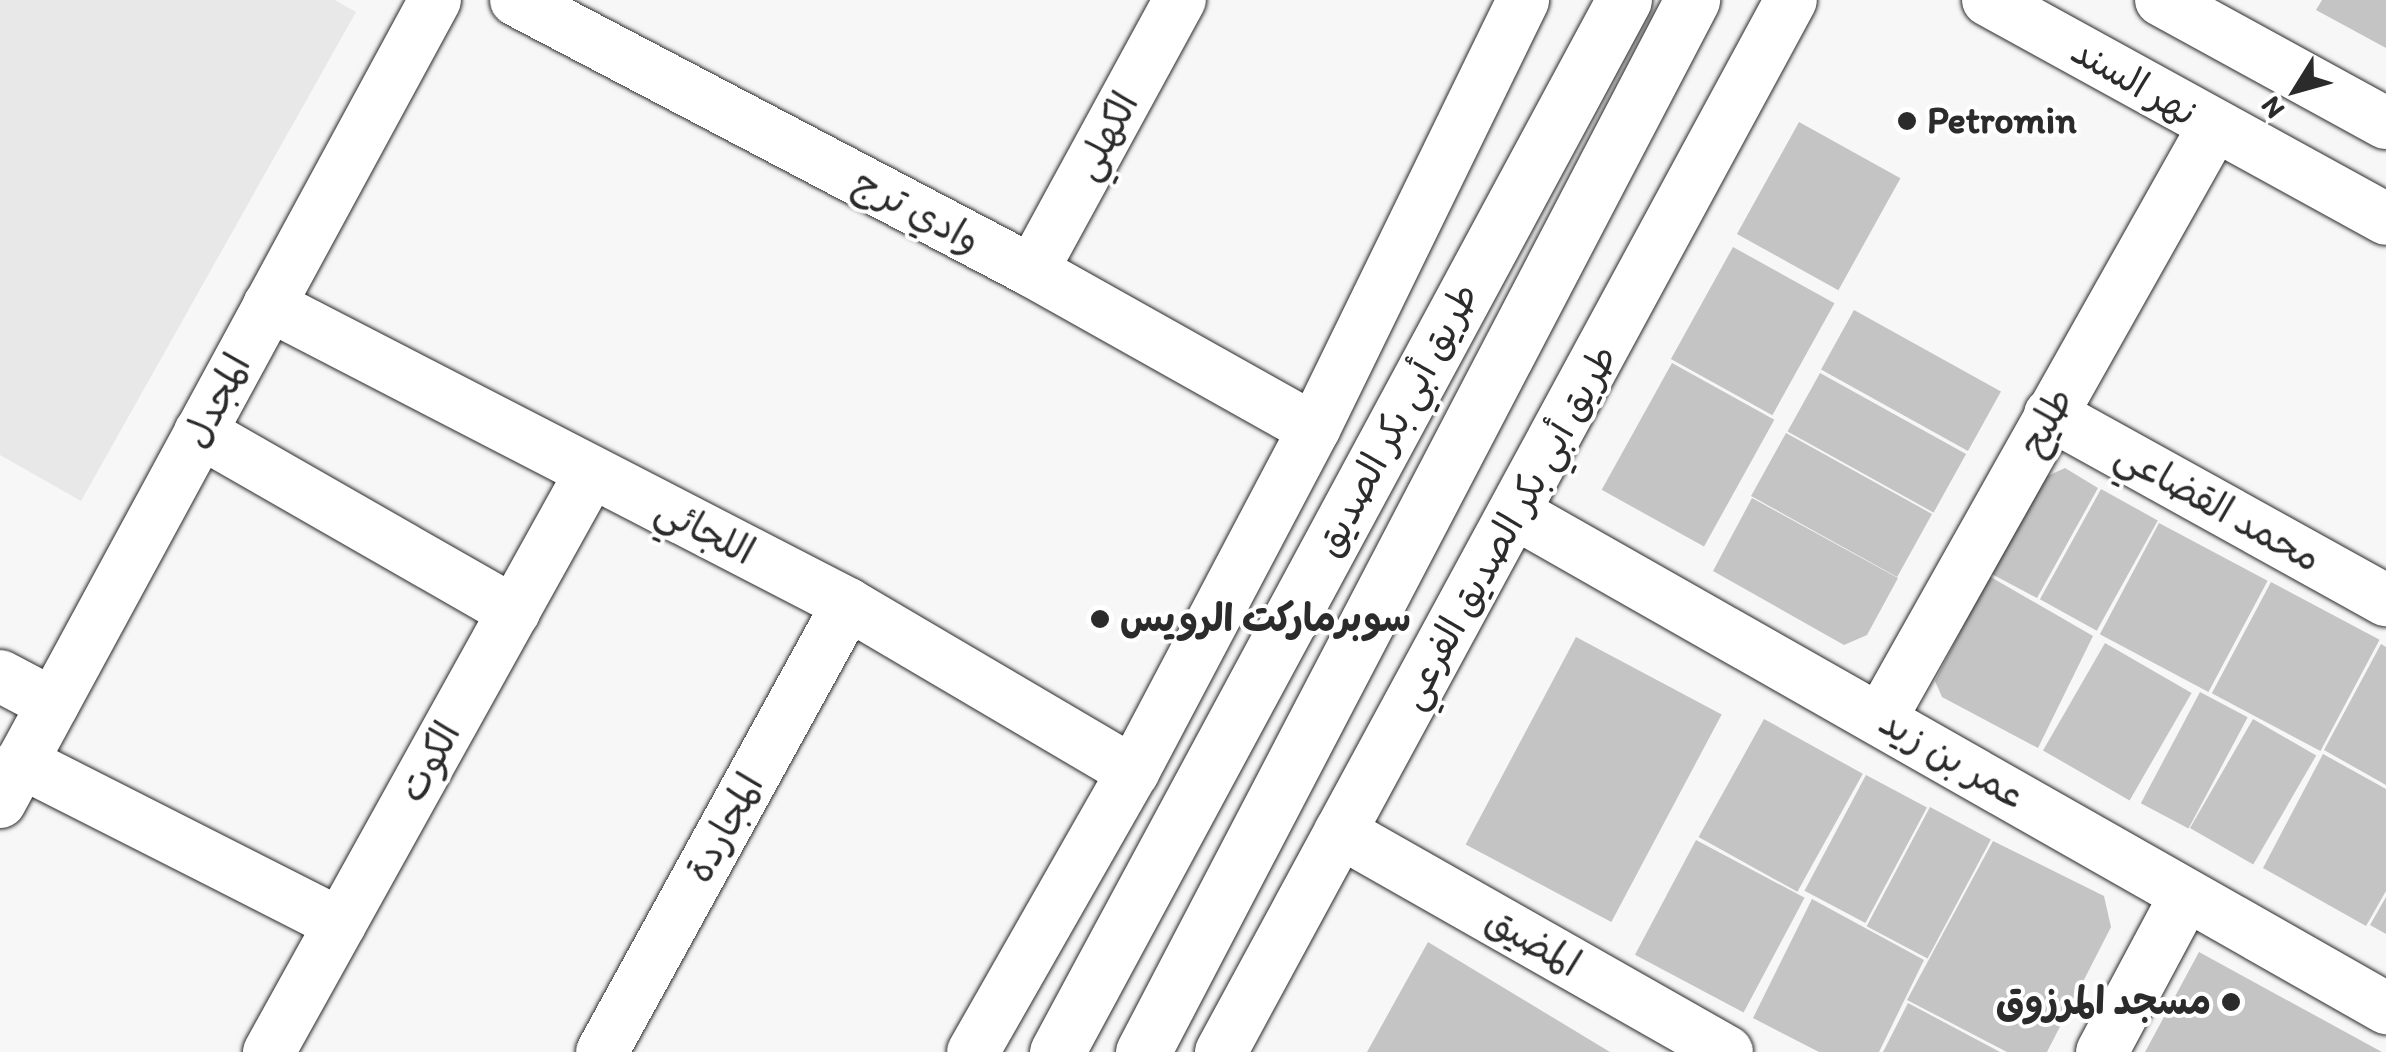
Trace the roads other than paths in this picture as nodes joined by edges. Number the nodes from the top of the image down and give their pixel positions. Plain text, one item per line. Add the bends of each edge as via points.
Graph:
1 (434, 0) edge
2 (516, 0) edge
3 (1180, 0) edge
4 (1523, 0) edge
5 (1624, 0) edge
6 (1692, 0) edge
7 (1791, 0) edge
8 (2161, 0) edge
9 (2004, 4) edge
10 (2386, 123) edge
11 (2213, 128) junction
12 (2386, 220) edge
13 (1032, 271) junction
14 (269, 305) junction
15 (2050, 414) junction
16 (1314, 429) junction
17 (200, 432) junction
18 (591, 472) junction
19 (1516, 514) junction
20 (2386, 600) edge
21 (848, 604) junction
22 (514, 612) junction
23 (0, 676) edge
24 (53, 704) junction
25 (1881, 718) junction
26 (1133, 772) junction
27 (11, 782) edge
28 (1340, 832) junction
29 (2186, 895) junction
30 (340, 924) junction
31 (2386, 1008) edge
32 (1712, 1048) edge
33 (269, 1052) edge
34 (602, 1052) edge
35 (973, 1052) edge
36 (1057, 1052) edge
37 (1143, 1052) edge
38 (1221, 1052) edge
39 (2102, 1052) edge

1 - 14 street, المجدل
2 - 13 street, وادي ترج
3 - 13 street, الكهلي
4 - 16 street
5 - 36 main road, طريق أبي بكر الصديق
6 - 37 main road, طريق أبي بكر الصديق
7 - 19 street, طريق أبي بكر الصديق الفرعي
8 - 10 street
9 - 11 street, نهر السند
11 - 12 street, نهر السند
11 - 15 street, طليح
13 - 16 street, وادي ترج
14 - 17 street, المجدل
14 - 18 street, اللجائي
15 - 20 street, محمد القضاعي
15 - 25 street, طليح
16 - 26 street
17 - 22 street
17 - 24 street, المجدل
18 - 21 street, اللجائي
18 - 22 street, الكوت
19 - 25 street, عمر بن زيد
19 - 28 street, طريق أبي بكر الصديق الفرعي
21 - 26 street, اللجائي
21 - 34 street, المجاردة
22 - 30 street, الكوت
23 - 24 street
24 - 27 street, المجدل
25 - 29 street, عمر بن زيد
26 - 35 street
27 - 30 street
28 - 32 street, المضيق
28 - 38 street, طريق أبي بكر الصديق الفرعي
29 - 31 street, عمر بن زيد
29 - 39 street
30 - 33 street, الكوت

